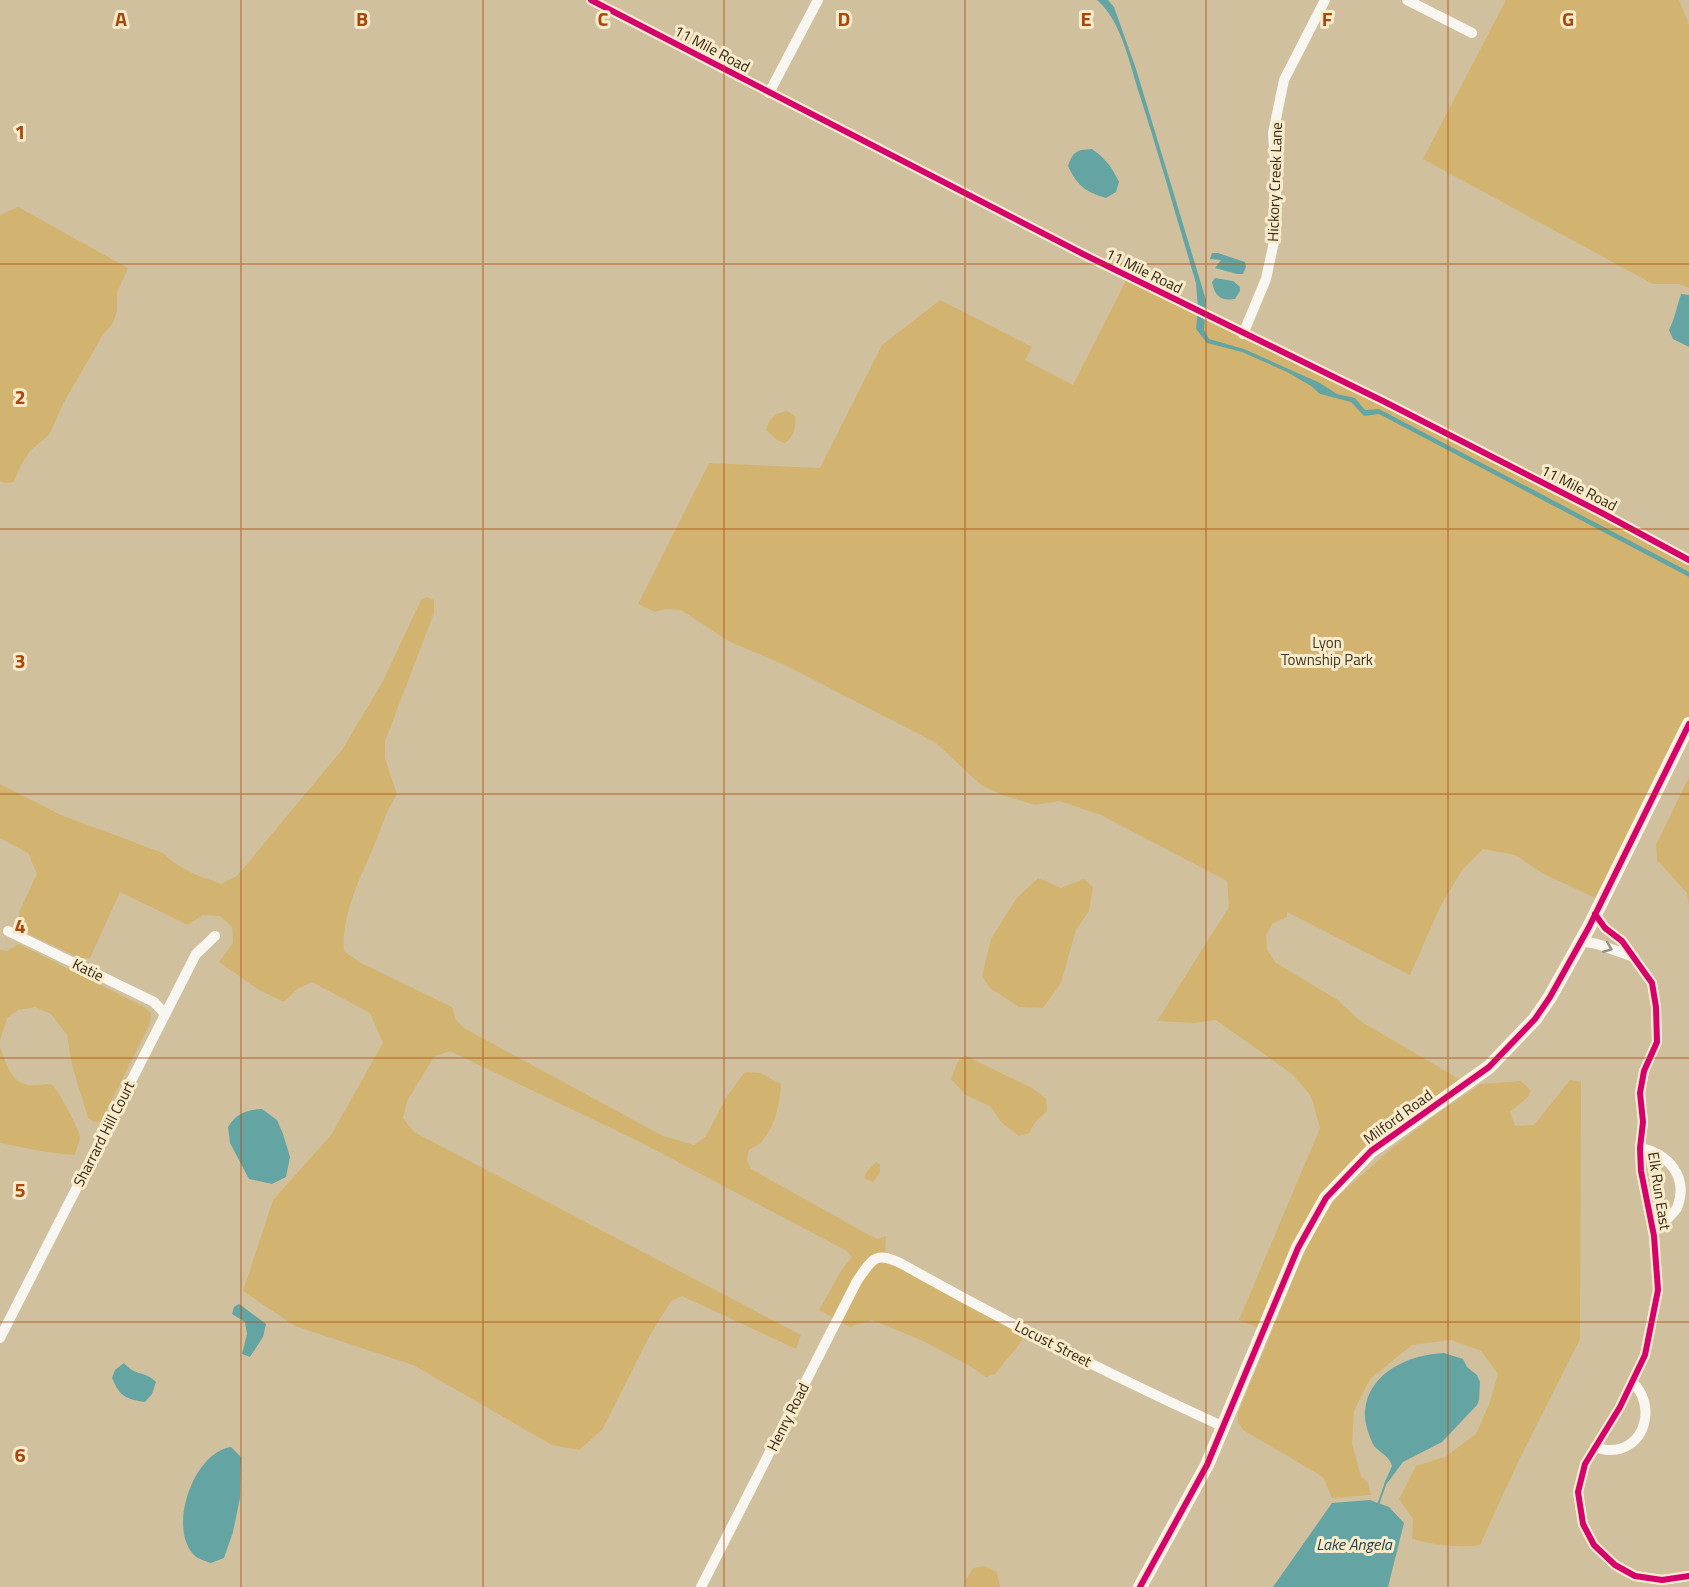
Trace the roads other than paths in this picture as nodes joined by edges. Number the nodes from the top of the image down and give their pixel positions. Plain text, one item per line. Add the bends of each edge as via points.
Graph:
1 (591, 0) edge
2 (818, 0) edge
3 (1326, 0) edge
4 (1407, 0) edge
5 (1472, 33) dead end
6 (769, 93) junction
7 (1244, 334) junction
8 (1689, 560) edge
9 (1689, 724) edge
10 (1595, 914) junction
11 (8, 932) dead end
12 (215, 936) dead end
13 (1581, 941) junction
14 (1634, 958) junction
15 (165, 1014) junction
16 (1640, 1148) junction
17 (1653, 1231) junction
18 (885, 1256) joint
19 (0, 1338) edge
20 (1632, 1382) junction
21 (1224, 1427) junction
22 (1595, 1447) junction
23 (1689, 1576) edge
24 (701, 1587) edge
25 (1140, 1587) edge

1 - 6 street, 11 Mile Road
2 - 6 street
3 - 7 street, Hickory Creek Lane via 1284,81 1273,133 1276,231 1266,279
4 - 5 street
6 - 7 street, 11 Mile Road
7 - 8 street, 11 Mile Road via 1385,402
9 - 10 street, Milford Road
10 - 13 street, Milford Road
10 - 14 street, Elk Run East
11 - 15 street, Katie via 154,1002
12 - 15 street, Sharrard Hill Court via 196,954
13 -> 14 street
13 - 21 street, Milford Road via 1550,998 1508,1050 1371,1151 1326,1198 1298,1248
14 - 16 street, Elk Run East via 1652,983 1656,1007 1657,1042 1644,1071 1640,1093
15 - 19 street, Sharrard Hill Court
16 - 17 street, Elk Run East
16 - 17 street, Elk Run East via 1665,1156 1676,1167 1682,1184 1677,1207
17 - 20 street, Elk Run East via 1658,1290 1645,1355
18 - 21 street, Locust Street via 1063,1350
18 - 24 street, Henry Road via 872,1261 857,1281
20 - 22 street, Elk Run East
20 - 22 street via 1646,1405 1641,1432 1621,1447
21 - 25 street, Milford Road
22 - 23 street, Elk Run East via 1585,1464 1578,1492 1583,1524 1594,1545 1615,1565 1635,1576 1662,1580

